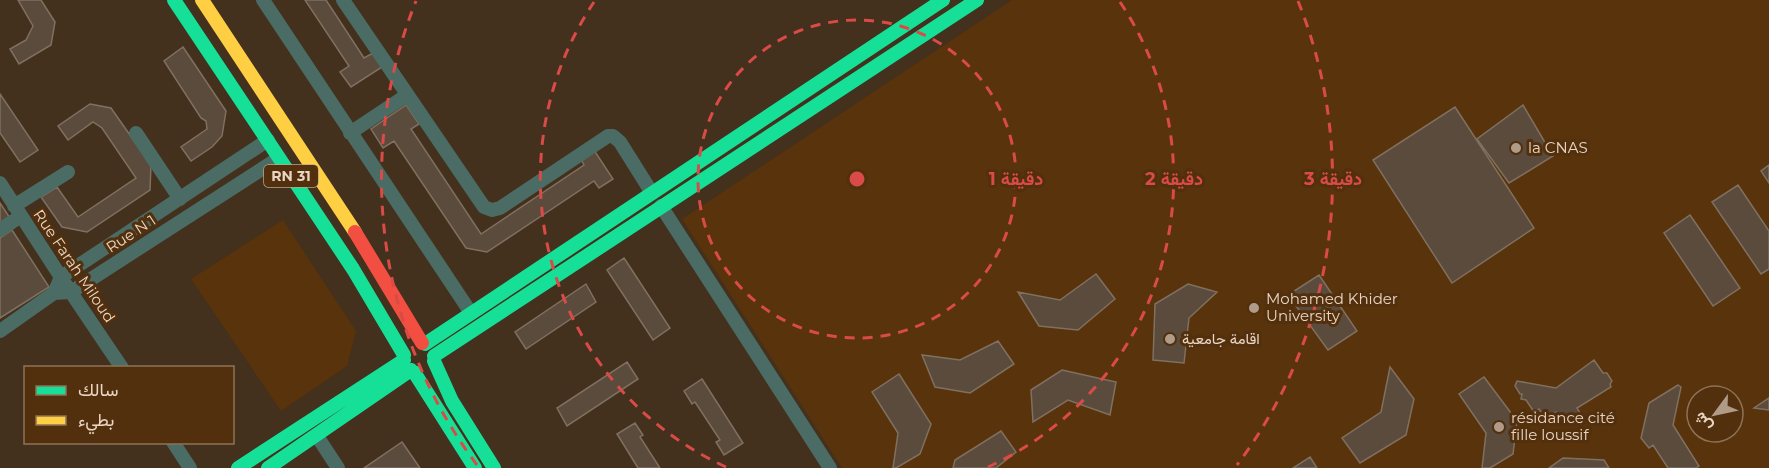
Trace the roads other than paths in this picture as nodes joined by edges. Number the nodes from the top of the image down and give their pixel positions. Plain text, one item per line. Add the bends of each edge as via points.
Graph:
1 (174, 0) edge
2 (202, 0) edge
3 (263, 0) edge
4 (343, 0) edge
5 (943, 0) edge
6 (977, 0) edge
7 (407, 95) junction
8 (136, 133) dead end
9 (350, 133) junction
10 (268, 140) junction
11 (279, 158) junction
12 (68, 172) dead end
13 (0, 183) edge
14 (652, 193) junction
15 (180, 199) junction
16 (661, 206) junction
17 (17, 211) junction
18 (0, 230) edge
19 (61, 277) junction
20 (71, 292) junction
21 (54, 293) junction
22 (471, 313) junction
23 (0, 331) edge
24 (424, 344) junction
25 (434, 359) junction
26 (408, 364) junction
27 (121, 366) edge
28 (316, 436) junction
29 (174, 444) edge
30 (190, 468) edge
31 (238, 468) edge
32 (268, 468) edge
33 (338, 468) edge
34 (475, 468) edge
35 (494, 468) edge
36 (830, 468) edge

1 - 10 main road, RN 31
2 - 24 main road via 387,280
3 - 9 street
4 - 7 street
5 - 14 main road
6 - 16 main road
7 - 9 street
7 - 14 street via 481,204 489,210 500,208 608,136 620,142
8 - 15 street
9 - 22 street
10 - 11 main road, RN 31
10 - 15 street
11 - 20 street, Rue N 1
11 - 26 main road, RN 31 via 366,289
12 - 17 street
13 - 17 street, Rue Farah Miloud
14 - 22 main road
15 - 19 street
16 - 25 main road
16 - 36 street
17 - 18 street
17 - 19 street, Rue Farah Miloud
19 - 20 street, Rue Farah Miloud
19 - 21 street
20 - 21 street, Rue N 1
20 - 27 street, Rue Farah Miloud
21 - 23 street
22 - 24 main road
24 - 25 main road
24 - 26 main road via 413,344 406,351
25 - 26 main road via 426,372
25 - 35 main road via 452,401
26 - 28 main road
26 - 31 main road
26 - 34 main road, RN 31
28 - 32 main road
28 - 33 street
29 - 30 street

